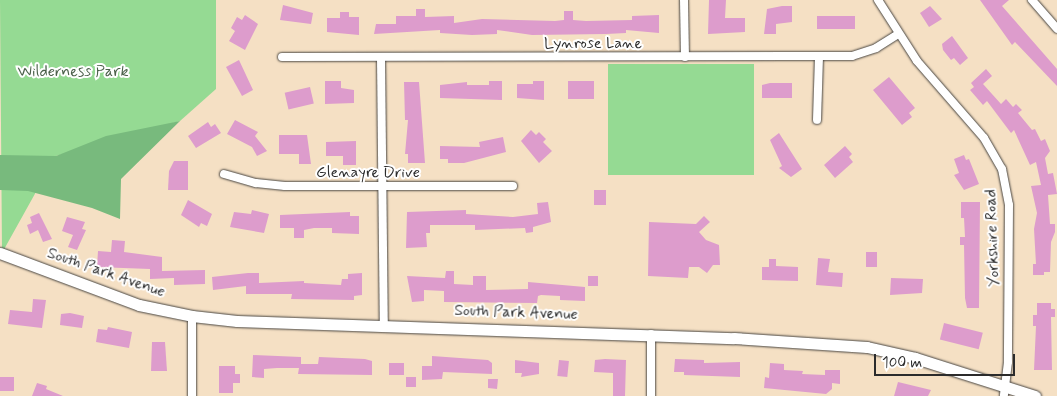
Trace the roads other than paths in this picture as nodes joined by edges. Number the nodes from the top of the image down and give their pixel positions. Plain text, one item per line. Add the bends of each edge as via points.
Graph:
1 (684, 0) edge
2 (878, 0) edge
3 (1032, 0) edge
4 (1057, 29) edge
5 (898, 34) junction
6 (819, 56) junction
7 (282, 57) dead end
8 (685, 57) junction
9 (381, 58) junction
10 (817, 120) dead end
11 (224, 174) dead end
12 (513, 186) dead end
13 (381, 187) junction
14 (0, 253) edge
15 (192, 316) junction
16 (384, 326) junction
17 (650, 334) junction
18 (1005, 392) edge
19 (192, 396) edge
20 (651, 396) edge
21 (1034, 396) edge

1 - 8 street
2 - 5 street, Yorkshire Road
3 - 4 street
5 - 6 street, Lynrose Lane via 865,53
5 - 18 street, Yorkshire Road via 948,99 984,138 1003,175 1009,205
6 - 8 street, Lynrose Lane
6 - 10 street
7 - 9 street, Lynrose Lane
8 - 9 street, Lynrose Lane
9 - 13 street
11 - 13 street, Glenayre Drive via 270,186
12 - 13 street, Glenayre Drive
13 - 16 street
14 - 15 main road, South Park Avenue via 139,305
15 - 16 main road, South Park Avenue
15 - 19 street
16 - 17 main road, South Park Avenue
17 - 18 main road, South Park Avenue via 867,347 915,358
17 - 20 street
18 - 21 main road, South Park Avenue

